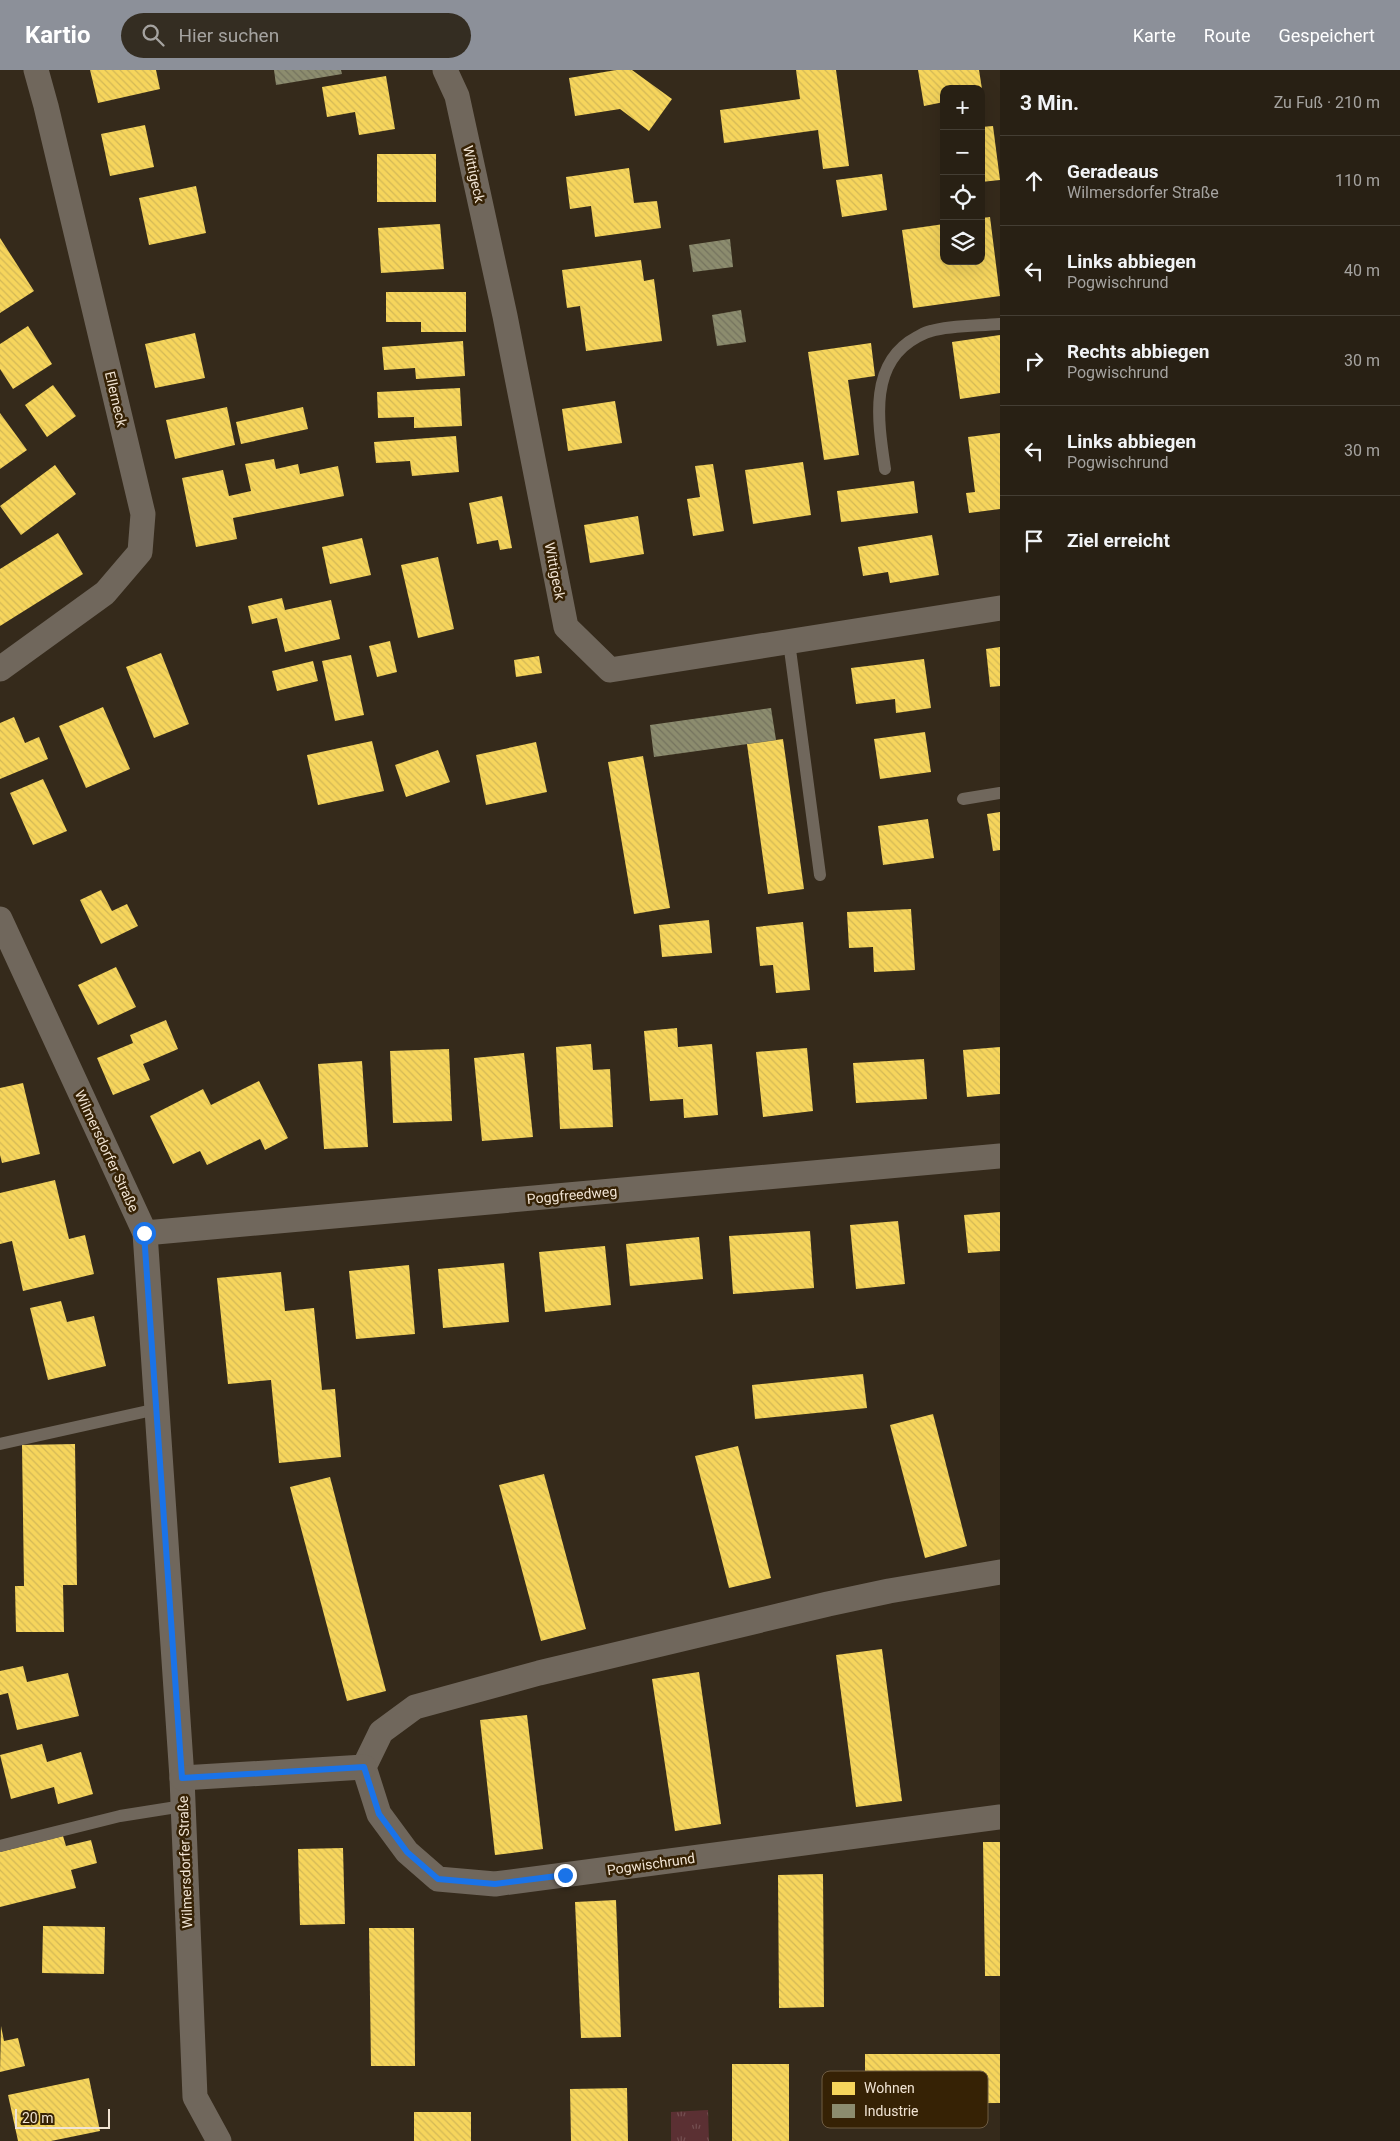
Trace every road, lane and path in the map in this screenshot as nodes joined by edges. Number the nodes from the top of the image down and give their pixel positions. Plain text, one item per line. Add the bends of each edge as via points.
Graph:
1 (36, 70) edge
2 (445, 70) edge
3 (1000, 324) edge
4 (885, 469) dead end
5 (1000, 608) edge
6 (789, 642) junction
7 (0, 669) edge
8 (1000, 793) edge
9 (962, 799) dead end
10 (820, 875) dead end
11 (0, 919) edge
12 (1000, 1156) edge
13 (144, 1233) junction
14 (156, 1410) junction
15 (0, 1444) edge
16 (1000, 1572) edge
17 (364, 1767) junction
18 (182, 1778) junction
19 (183, 1806) junction
20 (1000, 1817) edge
21 (0, 1846) edge
22 (219, 2141) edge

1 - 7 street, Ellerneck via 143,514 140,552 105,593
2 - 6 street, Wittigeck via 457,96 489,240 566,627 610,670
3 - 4 lane via 930,331 903,345 887,364 880,394 879,426
5 - 6 street, Wittigeck
6 - 10 lane
8 - 9 lane
11 - 13 street, Wilmersdorfer Straße
12 - 13 street, Poggfreedweg
13 - 14 street, Wilmersdorfer Straße
14 - 15 lane
14 - 18 street, Wilmersdorfer Straße
16 - 17 street via 828,1604 538,1673 415,1707 381,1732
17 - 18 street
17 - 20 street, Pogwischrund via 379,1814 407,1852 438,1879 495,1884
18 - 19 street, Wilmersdorfer Straße
19 - 21 lane via 120,1816
19 - 22 street, Wilmersdorfer Straße via 195,2097

